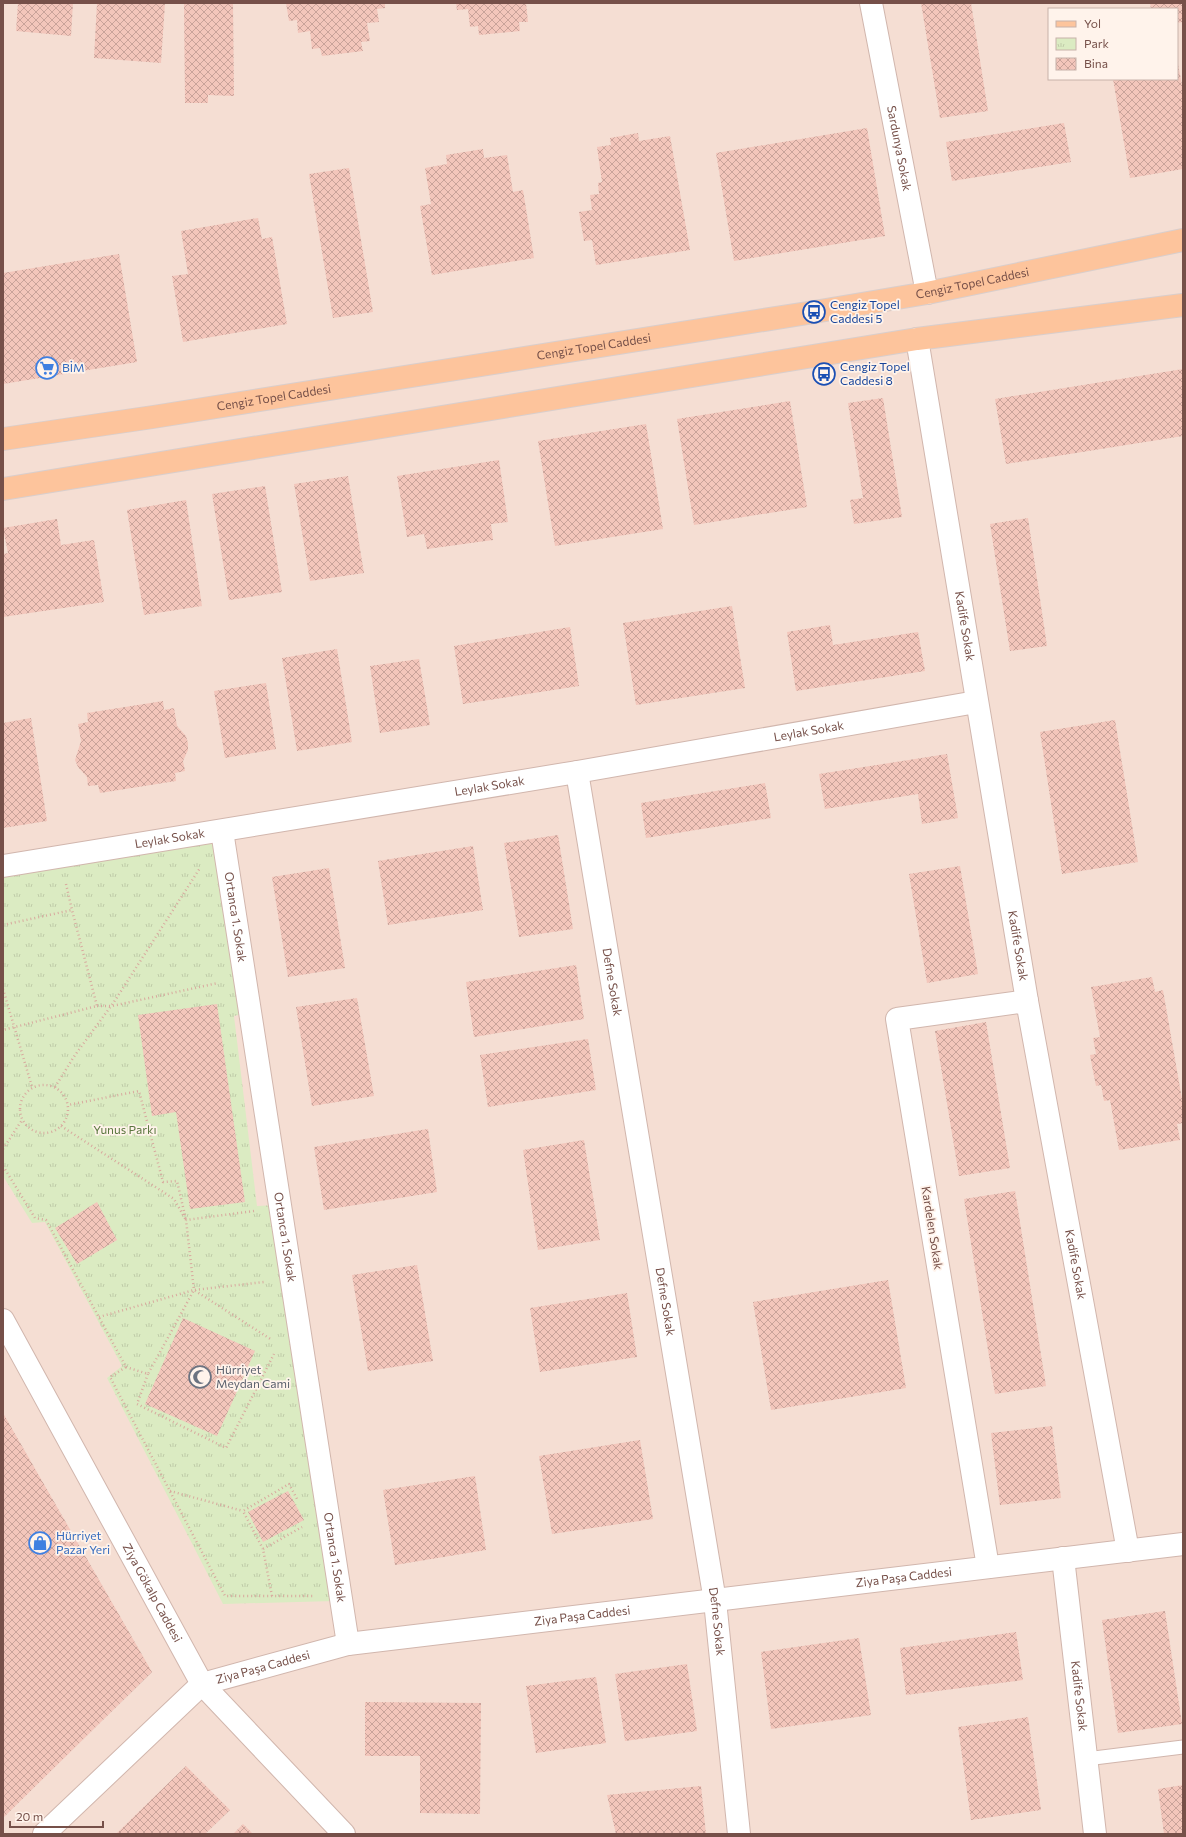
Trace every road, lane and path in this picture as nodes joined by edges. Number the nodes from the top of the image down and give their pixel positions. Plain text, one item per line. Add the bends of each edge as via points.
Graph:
1 (871, 3) edge
2 (1183, 240) edge
3 (927, 293) junction
4 (1183, 305) edge
5 (917, 339) junction
6 (3, 438) edge
7 (3, 489) edge
8 (976, 702) junction
9 (577, 772) junction
10 (222, 831) junction
11 (3, 866) edge
12 (200, 867) dead end
13 (65, 880) dead end
14 (72, 910) junction
15 (3, 926) edge
16 (219, 983) dead end
17 (3, 989) edge
18 (1027, 1001) junction
19 (97, 1006) junction
20 (112, 1006) junction
21 (14, 1027) junction
22 (3, 1030) edge
23 (32, 1087) junction
24 (55, 1088) junction
25 (68, 1105) junction
26 (22, 1120) junction
27 (61, 1126) junction
28 (3, 1149) edge
29 (3, 1166) edge
30 (261, 1210) dead end
31 (186, 1220) junction
32 (265, 1282) dead end
33 (194, 1290) junction
34 (99, 1317) junction
35 (3, 1320) edge
36 (273, 1340) dead end
37 (276, 1351) dead end
38 (126, 1367) junction
39 (148, 1374) junction
40 (170, 1491) junction
41 (299, 1503) dead end
42 (243, 1511) junction
43 (303, 1526) dead end
44 (1183, 1544) edge
45 (263, 1549) junction
46 (1128, 1551) junction
47 (1064, 1558) junction
48 (988, 1567) junction
49 (272, 1596) junction
50 (320, 1596) dead end
51 (715, 1600) junction
52 (348, 1644) junction
53 (202, 1684) junction
54 (1183, 1747) edge
55 (1086, 1759) junction
56 (44, 1834) edge
57 (344, 1834) edge
58 (739, 1834) edge
59 (1095, 1834) edge

1 - 3 street, Sardunya Sokak
2 - 3 main road, Cengiz Topel Caddesi
3 - 6 main road, Cengiz Topel Caddesi via 161,416
4 - 5 main road
5 - 7 main road
5 - 8 street, Kadife Sokak
8 - 9 street, Leylak Sokak
8 - 18 street, Kadife Sokak
9 - 10 street, Leylak Sokak
9 - 51 street, Defne Sokak
10 - 11 street, Leylak Sokak
10 - 52 street, Ortanca 1. Sokak
12 - 20 path
13 - 14 path
14 - 15 path
14 - 19 path
16 - 20 path
17 - 21 path
18 - 46 street, Kadife Sokak
18 - 48 street, Kardelen Sokak via 897,1019
19 - 20 path
19 - 21 path
20 - 24 path via 75,1055
21 - 22 path
21 - 23 path
23 - 24 path via 40,1085
23 - 26 path via 21,1099 19,1108
24 - 25 path via 62,1092
25 - 27 path via 68,1115
25 - 31 path via 139,1091 162,1182 177,1181
26 - 27 path via 29,1129 45,1134
26 - 28 path
27 - 31 path via 174,1199
29 - 34 path via 35,1218 46,1220
30 - 31 path
31 - 33 path
32 - 33 path
33 - 34 path
33 - 36 path
33 - 39 path
34 - 38 path
35 - 53 street, Ziya Gökalp Caddesi
37 - 39 path via 226,1448 137,1404
38 - 39 path
38 - 40 path via 110,1377
40 - 42 path
40 - 49 path via 225,1596
41 - 42 path via 288,1484
42 - 45 path
43 - 45 path
44 - 46 street, Ziya Paşa Caddesi
45 - 49 path
46 - 47 street, Ziya Paşa Caddesi
47 - 48 street, Ziya Paşa Caddesi
47 - 55 street, Kadife Sokak
48 - 51 street, Ziya Paşa Caddesi
49 - 50 path
51 - 52 street, Ziya Paşa Caddesi
51 - 58 street, Defne Sokak
52 - 53 street, Ziya Paşa Caddesi
53 - 56 street, Ziya Paşa Caddesi
53 - 57 street, Ziya Gökalp Caddesi
54 - 55 lane
55 - 59 street, Kadife Sokak

